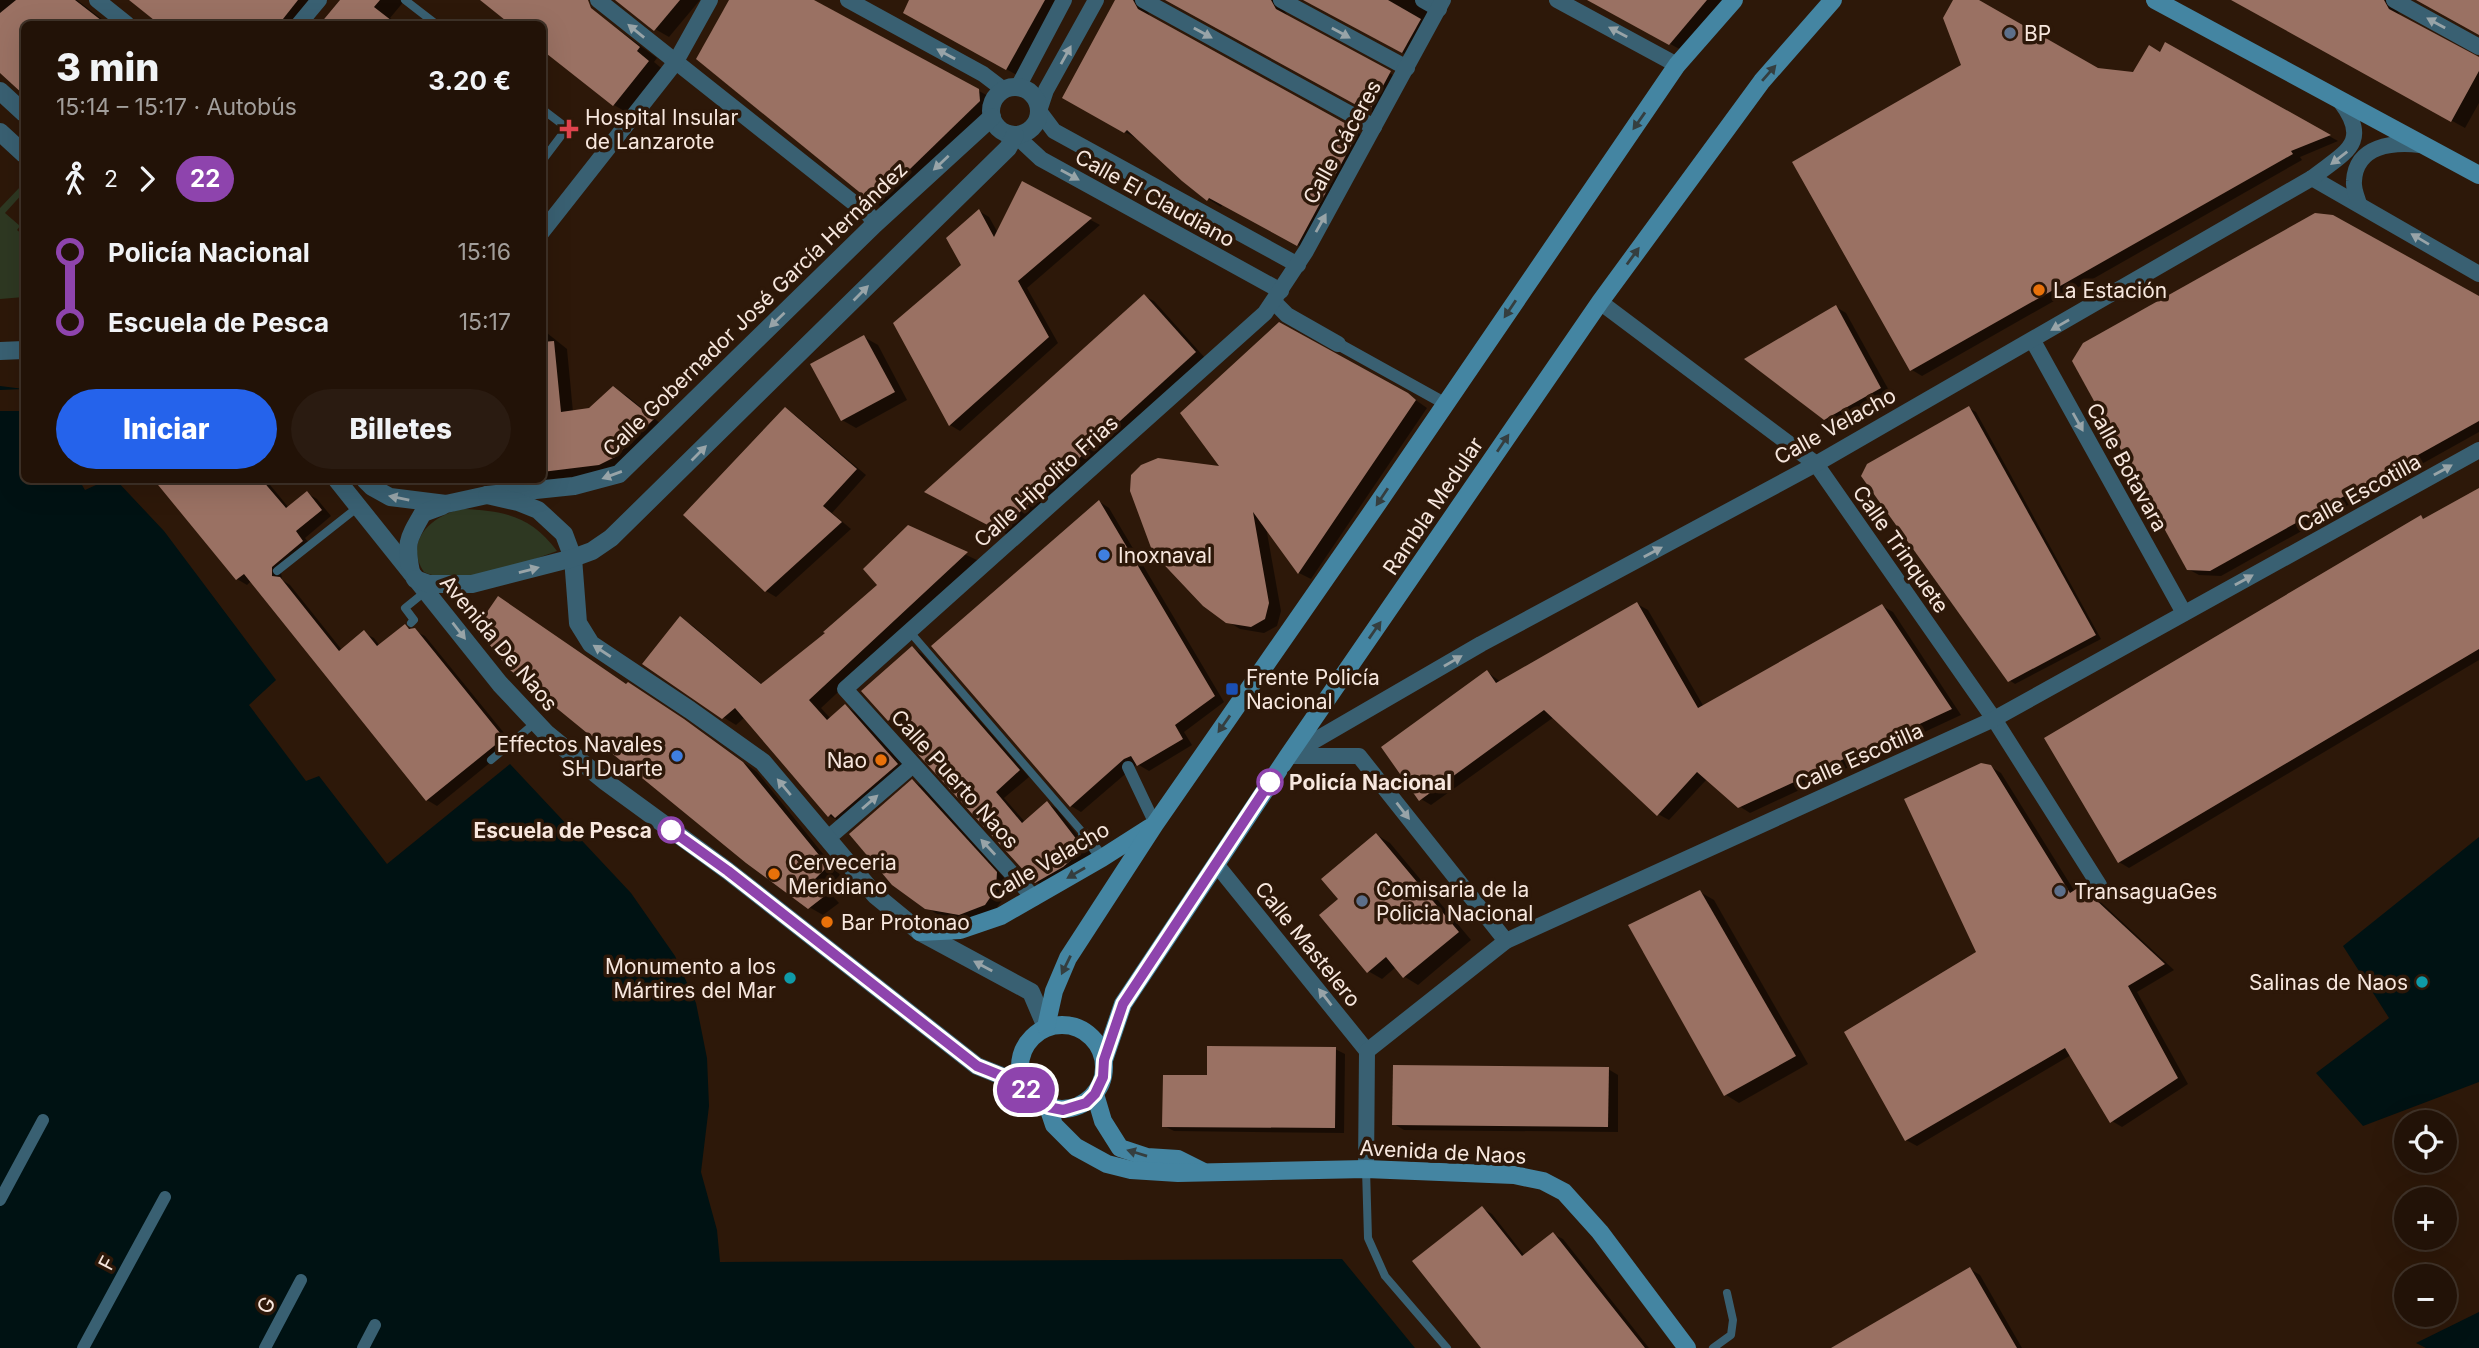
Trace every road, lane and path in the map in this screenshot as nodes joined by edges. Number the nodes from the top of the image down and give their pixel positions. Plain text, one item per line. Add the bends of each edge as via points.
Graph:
1 (97, 0) edge
2 (319, 0) edge
3 (405, 0) edge
4 (598, 0) edge
5 (710, 0) edge
6 (848, 0) edge
7 (1064, 0) edge
8 (1097, 0) edge
9 (1143, 0) edge
10 (1281, 0) edge
11 (1423, 0) edge
12 (1558, 0) edge
13 (1734, 0) edge
14 (1833, 0) edge
15 (2155, 0) edge
16 (2394, 0) edge
17 (1441, 4) edge
18 (123, 21) edge
19 (302, 21) edge
20 (432, 21) edge
21 (2479, 47) edge
22 (675, 62) junction
23 (1677, 65) junction
24 (1406, 68) junction
25 (1011, 88) junction
26 (0, 91) edge
27 (2340, 101) junction
28 (21, 110) edge
29 (1039, 111) junction
30 (546, 112) edge
31 (992, 117) junction
32 (2376, 120) junction
33 (1374, 127) junction
34 (1015, 135) junction
35 (3, 141) edge
36 (2424, 145) junction
37 (2377, 147) junction
38 (21, 152) edge
39 (546, 155) edge
40 (2479, 175) edge
41 (2312, 178) junction
42 (2359, 204) junction
43 (875, 224) junction
44 (546, 227) edge
45 (1298, 265) junction
46 (2479, 274) edge
47 (1277, 297) junction
48 (1600, 302) junction
49 (2033, 341) junction
50 (1338, 344) joint
51 (21, 350) edge
52 (0, 352) edge
53 (1446, 404) junction
54 (2479, 450) edge
55 (1816, 464) junction
56 (339, 483) edge
57 (368, 483) edge
58 (488, 487) edge
59 (446, 504) junction
60 (358, 507) junction
61 (573, 558) junction
62 (278, 571) dead end
63 (418, 581) junction
64 (2184, 613) junction
65 (411, 623) dead end
66 (910, 632) junction
67 (845, 689) joint
68 (1994, 719) junction
69 (536, 722) junction
70 (1288, 756) junction
71 (491, 760) dead end
72 (913, 765) junction
73 (1128, 767) dead end
74 (1154, 824) junction
75 (1084, 834) joint
76 (828, 839) junction
77 (1101, 858) junction
78 (1216, 864) junction
79 (2099, 885) dead end
80 (1034, 898) junction
81 (920, 932) junction
82 (1506, 941) junction
83 (1046, 1027) junction
84 (1367, 1051) junction
85 (1104, 1060) junction
86 (1022, 1084) junction
87 (1095, 1094) junction
88 (1048, 1107) junction
89 (43, 1120) dead end
90 (1366, 1169) junction
91 (1202, 1171) junction
92 (165, 1197) dead end
93 (0, 1200) edge
94 (301, 1280) dead end
95 (1727, 1293) dead end
96 (375, 1325) dead end
97 (83, 1348) edge
98 (265, 1348) edge
99 (363, 1348) edge
100 (1447, 1348) edge
101 (1688, 1348) edge
102 (1713, 1348) edge

1 - 18 street
2 - 19 street
3 - 20 lane
22 -> 4 street
5 - 22 street
25 -> 6 street
7 - 25 street
29 -> 8 street via 1046,90
9 -> 33 street
10 -> 24 street
11 - 17 street
23 -> 12 street
13 - 23 main road
48 -> 14 main road, Rambla Medular via 1762,81
15 - 27 main road
21 -> 16 street
17 - 24 street, Calle Cáceres
22 - 43 street
22 - 44 street
23 -> 53 main road
24 - 33 street, Calle Cáceres
25 - 29 street via 1035,98
25 - 31 street via 993,101
26 - 28 street
27 - 32 main road
27 -> 41 street, Calle Velacho via 2353,117 2356,132 2350,149
29 - 34 street via 1034,125
29 - 45 street, Calle El Claudiano via 1054,131
30 - 39 lane via 567,128
31 - 34 street via 1000,130
31 -> 43 street, Calle Gobernador José García Hernández
32 - 36 main road
32 - 37 street
45 -> 33 street, Calle Cáceres
34 -> 47 street, Calle El Claudiano via 1041,159
61 -> 34 street via 611,538 663,489 1008,148
35 - 38 street
36 - 37 street
36 - 40 main road
37 - 42 street via 2360,164 2354,181
41 - 42 street
41 -> 49 street, Calle Velacho
46 -> 42 street
43 -> 58 street, Calle Gobernador José García Hernández via 619,474 574,486
45 - 47 street, Calle Cáceres
47 - 50 street, Calle El Claudiano via 1287,315
47 - 66 street, Calle Hipolito Frias
48 - 55 street, Calle Trinquete
70 -> 48 main road, Rambla Medular
49 - 55 street, Calle Velacho
49 -> 64 street, Calle Botavara
50 - 53 street, Calle El Claudiano
51 - 52 street
53 -> 74 main road
64 -> 54 street, Calle Escotilla
55 - 68 street, Calle Trinquete
70 -> 55 street, Calle Velacho via 1481,644
56 - 60 street, Avenida De Naos
59 -> 57 street via 390,497
58 - 59 street, Calle Gobernador José García Hernández
58 - 61 street via 538,510 564,534
59 - 63 street via 423,513 411,534 407,550
60 - 62 lane
60 - 63 street, Avenida De Naos
63 -> 61 street via 472,584
76 -> 61 street via 763,762 592,644 578,623
63 - 65 lane via 405,608 414,620
63 -> 69 street, Avenida De Naos
64 - 68 street, Calle Escotilla
66 - 67 street, Calle Hipolito Frias
66 - 75 lane
67 - 72 street, Calle Puerto Naos
68 - 79 street, Calle Trinquete
68 - 82 street, Calle Escotilla
69 - 71 lane
69 - 86 street, Avenida De Naos via 606,782 977,1066
70 - 78 main road, Rambla Medular
70 -> 82 street via 1359,756
76 -> 72 street
80 -> 72 street, Calle Puerto Naos
73 - 74 street
74 - 77 main road, Calle Velacho
74 -> 83 main road via 1068,958
75 - 77 street
76 - 81 street via 875,895
77 -> 80 main road, Calle Velacho
84 -> 78 street, Calle Mastelero
78 - 85 main road, Rambla Medular via 1123,1004
80 - 81 main road, Calle Velacho via 960,930
83 -> 81 street via 1031,992
82 - 84 street, Calle Escotilla
83 - 85 main road via 1062,1024 1085,1031
83 - 86 main road via 1024,1046
84 - 90 street
85 - 87 main road
86 - 88 main road via 1030,1096
87 - 88 main road via 1075,1108
91 -> 87 main road, Avenida de Naos via 1178,1159 1147,1157 1120,1147 1103,1121
88 - 91 main road, Avenida de Naos via 1054,1125 1076,1147 1107,1164 1131,1170
89 - 93 street
90 - 91 main road, Avenida de Naos
90 - 100 lane via 1368,1238 1385,1276
90 - 101 main road, Avenida de Naos via 1514,1175 1543,1181 1564,1192 1601,1232
92 - 97 street, F
94 - 98 street, G
95 - 102 lane via 1731,1335
96 - 99 street

